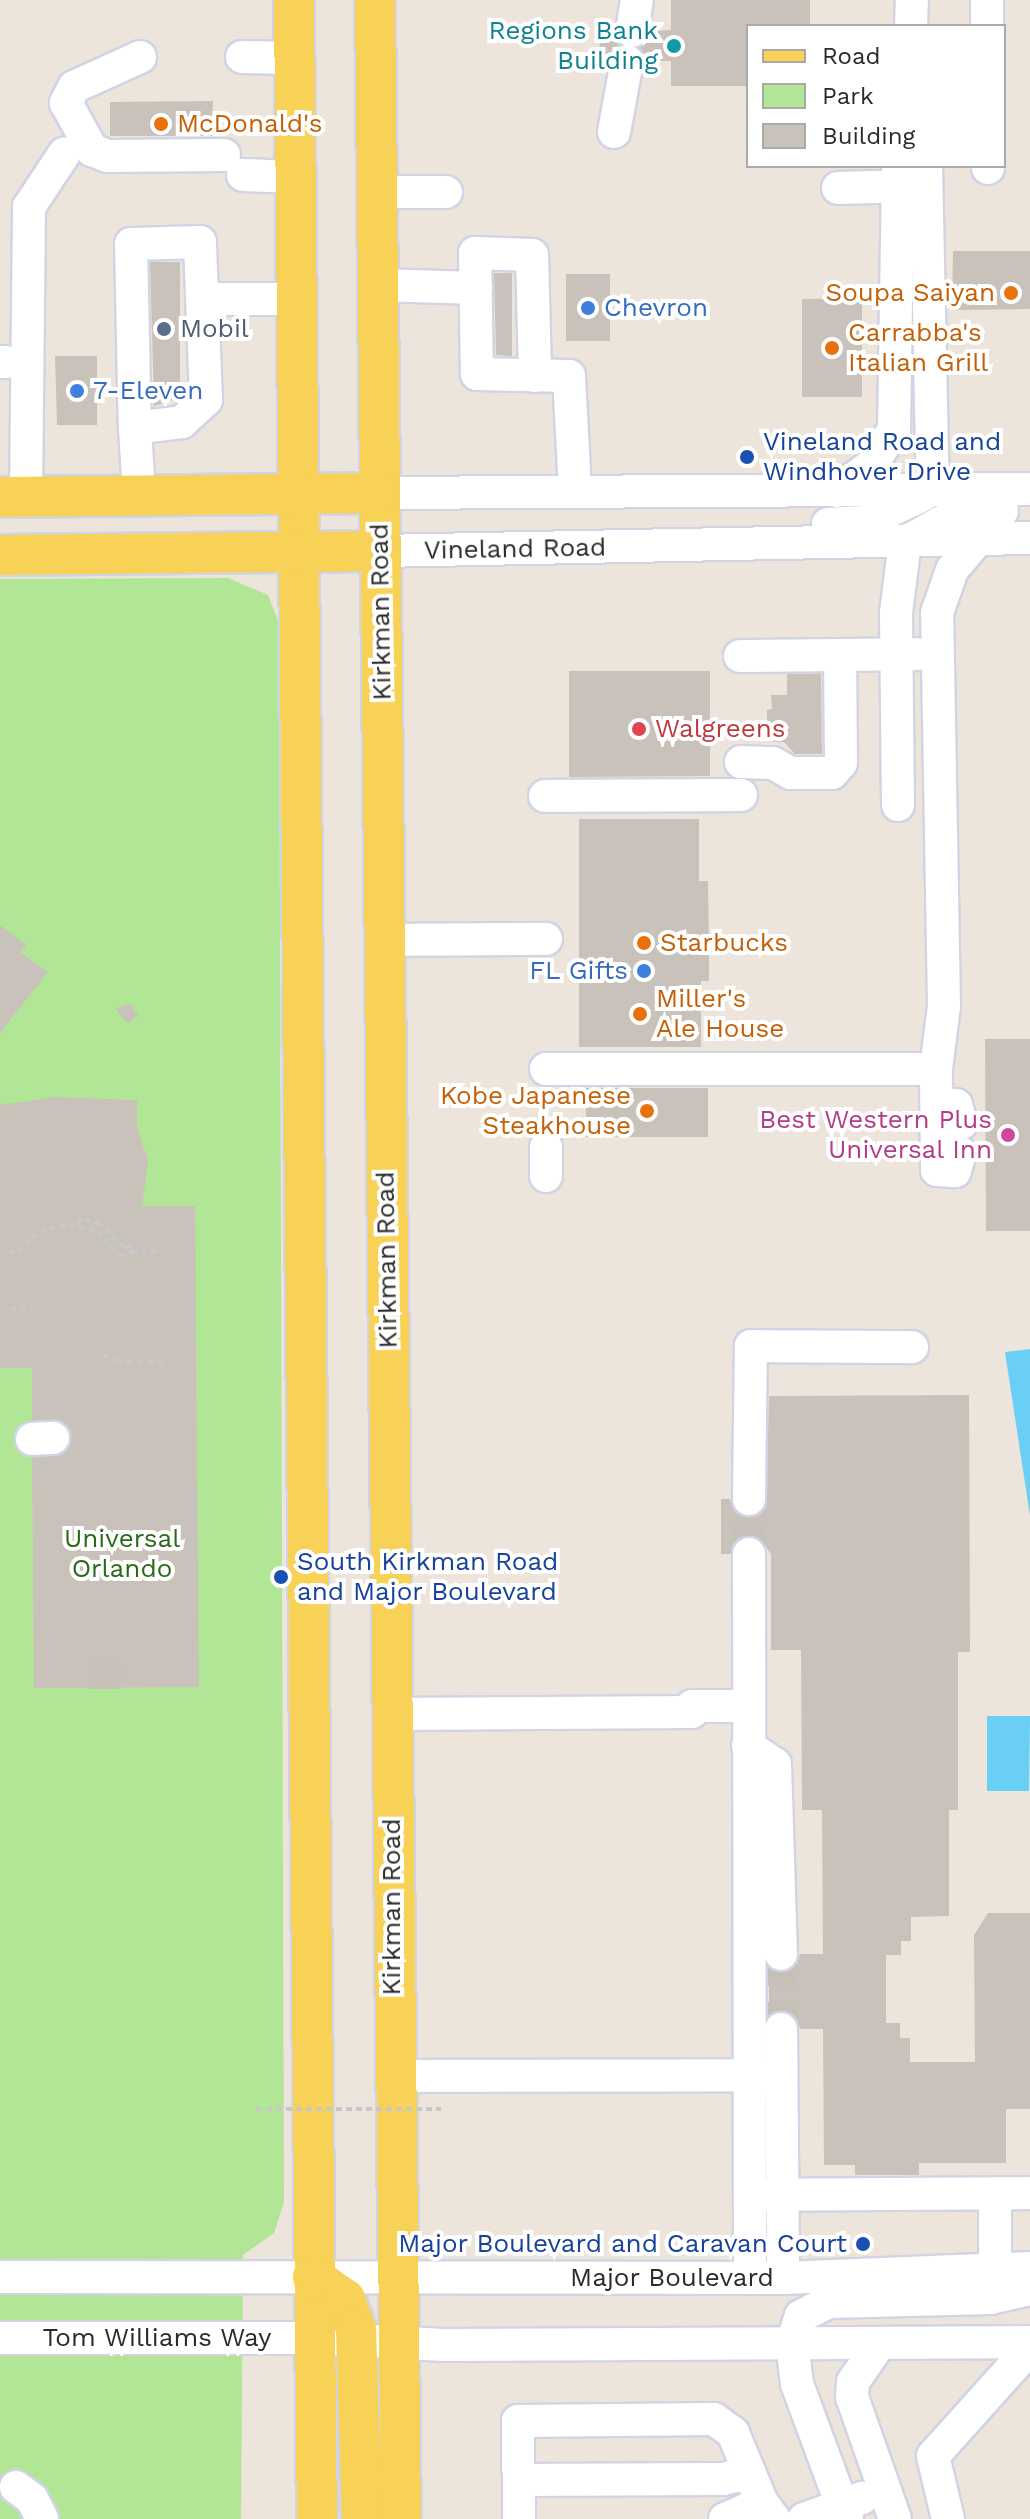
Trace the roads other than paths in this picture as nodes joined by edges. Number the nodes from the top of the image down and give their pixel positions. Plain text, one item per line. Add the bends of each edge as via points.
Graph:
1 (294, 0) edge
2 (375, 0) edge
3 (912, 0) edge
4 (987, 0) edge
5 (911, 24) edge
6 (987, 24) edge
7 (632, 31) edge
8 (242, 57) dead end
9 (295, 58) junction
10 (127, 65) dead end
11 (614, 132) dead end
12 (72, 142) junction
13 (896, 176) edge
14 (928, 176) edge
15 (296, 177) junction
16 (838, 188) dead end
17 (377, 192) junction
18 (446, 192) dead end
19 (378, 285) junction
20 (476, 288) junction
21 (203, 299) junction
22 (297, 299) junction
23 (535, 376) junction
24 (135, 428) junction
25 (1030, 489) edge
26 (933, 490) junction
27 (837, 491) junction
28 (575, 492) junction
29 (379, 493) junction
30 (299, 494) junction
31 (139, 496) junction
32 (13, 497) edge
33 (1030, 510) edge
34 (1030, 538) edge
35 (978, 539) junction
36 (905, 542) junction
37 (715, 546) junction
38 (380, 551) junction
39 (299, 553) junction
40 (0, 555) edge
41 (897, 654) junction
42 (937, 654) junction
43 (840, 655) junction
44 (740, 656) dead end
45 (741, 762) dead end
46 (741, 795) dead end
47 (545, 796) dead end
48 (898, 805) dead end
49 (546, 939) dead end
50 (384, 940) junction
51 (546, 1069) dead end
52 (936, 1069) junction
53 (953, 1127) dead end
54 (912, 1347) dead end
55 (749, 1499) tunnel mouth
56 (749, 1554) tunnel mouth
57 (391, 1714) junction
58 (748, 1724) junction
59 (781, 1954) tunnel mouth
60 (781, 2029) tunnel mouth
61 (766, 2075) junction
62 (394, 2076) junction
63 (1030, 2193) edge
64 (995, 2194) junction
65 (751, 2195) junction
66 (783, 2195) junction
67 (1030, 2268) edge
68 (995, 2270) junction
69 (0, 2277) edge
70 (313, 2277) junction
71 (397, 2277) junction
72 (750, 2278) junction
73 (783, 2278) junction
74 (1030, 2289) edge
75 (0, 2338) edge
76 (314, 2338) junction
77 (358, 2339) junction
78 (1030, 2342) edge
79 (792, 2343) junction
80 (880, 2343) junction
81 (398, 2345) junction
82 (1030, 2348) edge
83 (749, 2473) junction
84 (519, 2480) junction
85 (16, 2487) dead end
86 (889, 2505) edge
87 (768, 2511) edge
88 (845, 2512) edge
89 (42, 2519) edge
90 (317, 2519) edge
91 (362, 2519) edge
92 (401, 2519) edge
93 (519, 2519) edge
94 (725, 2519) edge
95 (804, 2519) edge
96 (948, 2519) edge

1 - 9 main road
2 - 17 main road, Kirkman Road
3 - 5 street
4 - 6 street
7 - 11 street
8 - 9 street
9 - 15 main road
10 - 12 street via 74,87 66,103
12 - 15 street via 108,156 233,165
12 - 32 street via 29,207
13 - 14 street
13 - 16 street
13 - 27 street via 894,429 871,466
14 - 26 street via 941,335
15 - 22 main road
17 - 18 street
17 - 19 main road, Kirkman Road
19 - 20 street
19 - 29 main road, Kirkman Road
20 - 23 street via 477,374
20 - 23 street via 475,253 532,255
21 - 22 street
21 - 24 street via 206,400 182,422
21 - 24 street via 200,242 131,244
22 - 30 main road
23 - 28 street via 569,376
24 - 31 street
25 - 26 street
26 - 27 street
26 - 37 street via 866,522 767,526
27 - 28 street
28 - 29 street
29 - 30 main road
29 - 38 main road, Kirkman Road
30 - 31 main road
30 - 39 main road
31 - 32 main road
33 - 36 street via 960,512
34 - 35 street, Vineland Road
35 - 36 street, Vineland Road
35 - 42 street via 952,570 937,613
36 - 37 street, Vineland Road
36 - 41 street
37 - 38 street, Vineland Road
38 - 39 main road, Vineland Road
38 - 50 main road, Kirkman Road
39 - 40 main road, Vineland Road
39 - 70 main road
41 - 42 street
41 - 43 street
41 - 48 street
42 - 52 street via 944,1006
43 - 44 street
43 - 45 street via 841,763 832,773 790,773 773,763
46 - 47 street
49 - 50 street
50 - 57 main road, Kirkman Road
51 - 52 street
52 - 53 street
54 - 55 street via 751,1346
56 - 58 street
57 - 58 street via 692,1712
57 - 62 main road, Kirkman Road
58 - 59 street via 775,1764
58 - 61 street
60 - 61 street
61 - 62 street
61 - 65 street
61 - 66 street
62 - 71 main road, Kirkman Road
63 - 64 street
64 - 66 street
64 - 68 street
65 - 66 street
65 - 72 street
66 - 73 street
67 - 68 street, Major Boulevard
68 - 73 street, Major Boulevard
69 - 70 street
70 - 71 street, Major Boulevard
70 - 76 main road
70 - 77 main road via 345,2299
71 - 72 street, Major Boulevard
71 - 81 main road, Kirkman Road
72 - 73 street, Major Boulevard
74 - 79 street via 991,2298 828,2302 801,2316
75 - 76 street, Tom Williams Way
76 - 77 street
76 - 90 main road
77 - 81 street
77 - 91 main road
78 - 80 street
79 - 80 street
79 - 81 street
79 - 88 street via 797,2384
80 - 86 street via 853,2382 852,2397
81 - 92 main road, Kirkman Road
82 - 96 street via 933,2456
83 - 84 street via 723,2479
83 - 84 street via 733,2433 714,2419 523,2419 517,2424
83 - 87 street
84 - 93 street
85 - 89 street via 32,2499
86 - 88 street
87 - 94 street
88 - 95 street

